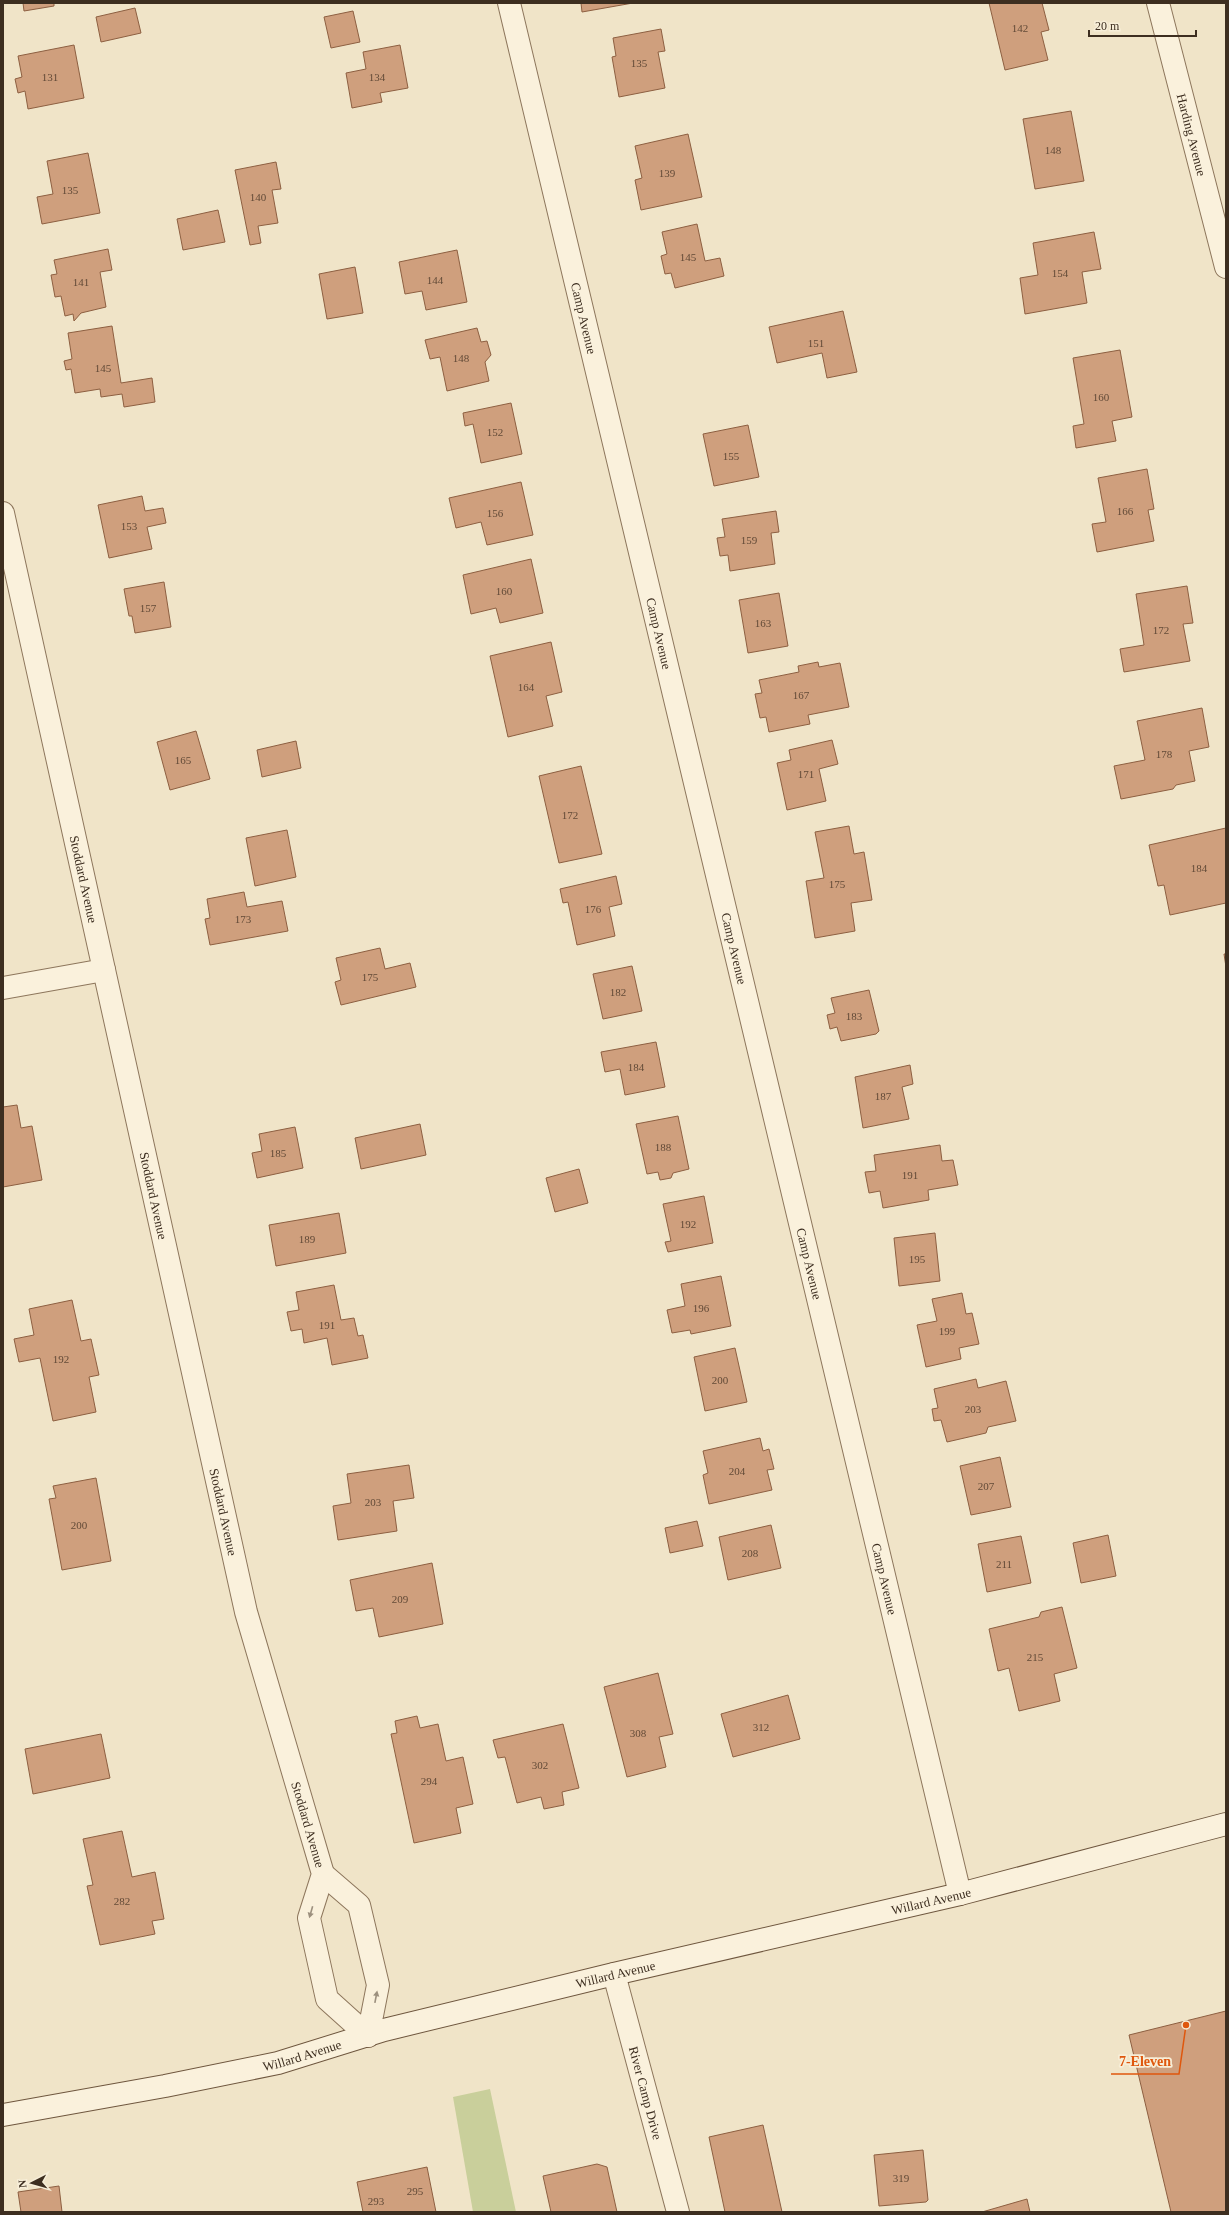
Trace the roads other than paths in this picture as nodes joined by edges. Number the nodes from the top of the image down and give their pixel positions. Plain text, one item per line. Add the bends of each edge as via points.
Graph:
1 (509, 3) edge
2 (1158, 3) edge
3 (1226, 267) edge
4 (3, 513) edge
5 (104, 970) junction
6 (3, 988) edge
7 (1226, 1824) edge
8 (323, 1874) junction
9 (960, 1894) junction
10 (614, 1974) junction
11 (368, 2036) junction
12 (3, 2115) edge
13 (678, 2212) edge

1 - 9 street, Camp Avenue
2 - 3 street, Harding Avenue
4 - 5 street, Stoddard Avenue
5 - 6 street
5 - 8 street, Stoddard Avenue via 246,1612
7 - 9 street, Willard Avenue
11 -> 8 street, Stoddard Avenue via 378,1985 359,1905
8 -> 11 street, Stoddard Avenue via 309,1918 327,1999
9 - 10 street, Willard Avenue
10 - 11 street, Willard Avenue
10 - 13 street, River Camp Drive
11 - 12 street, Willard Avenue via 255,2068

